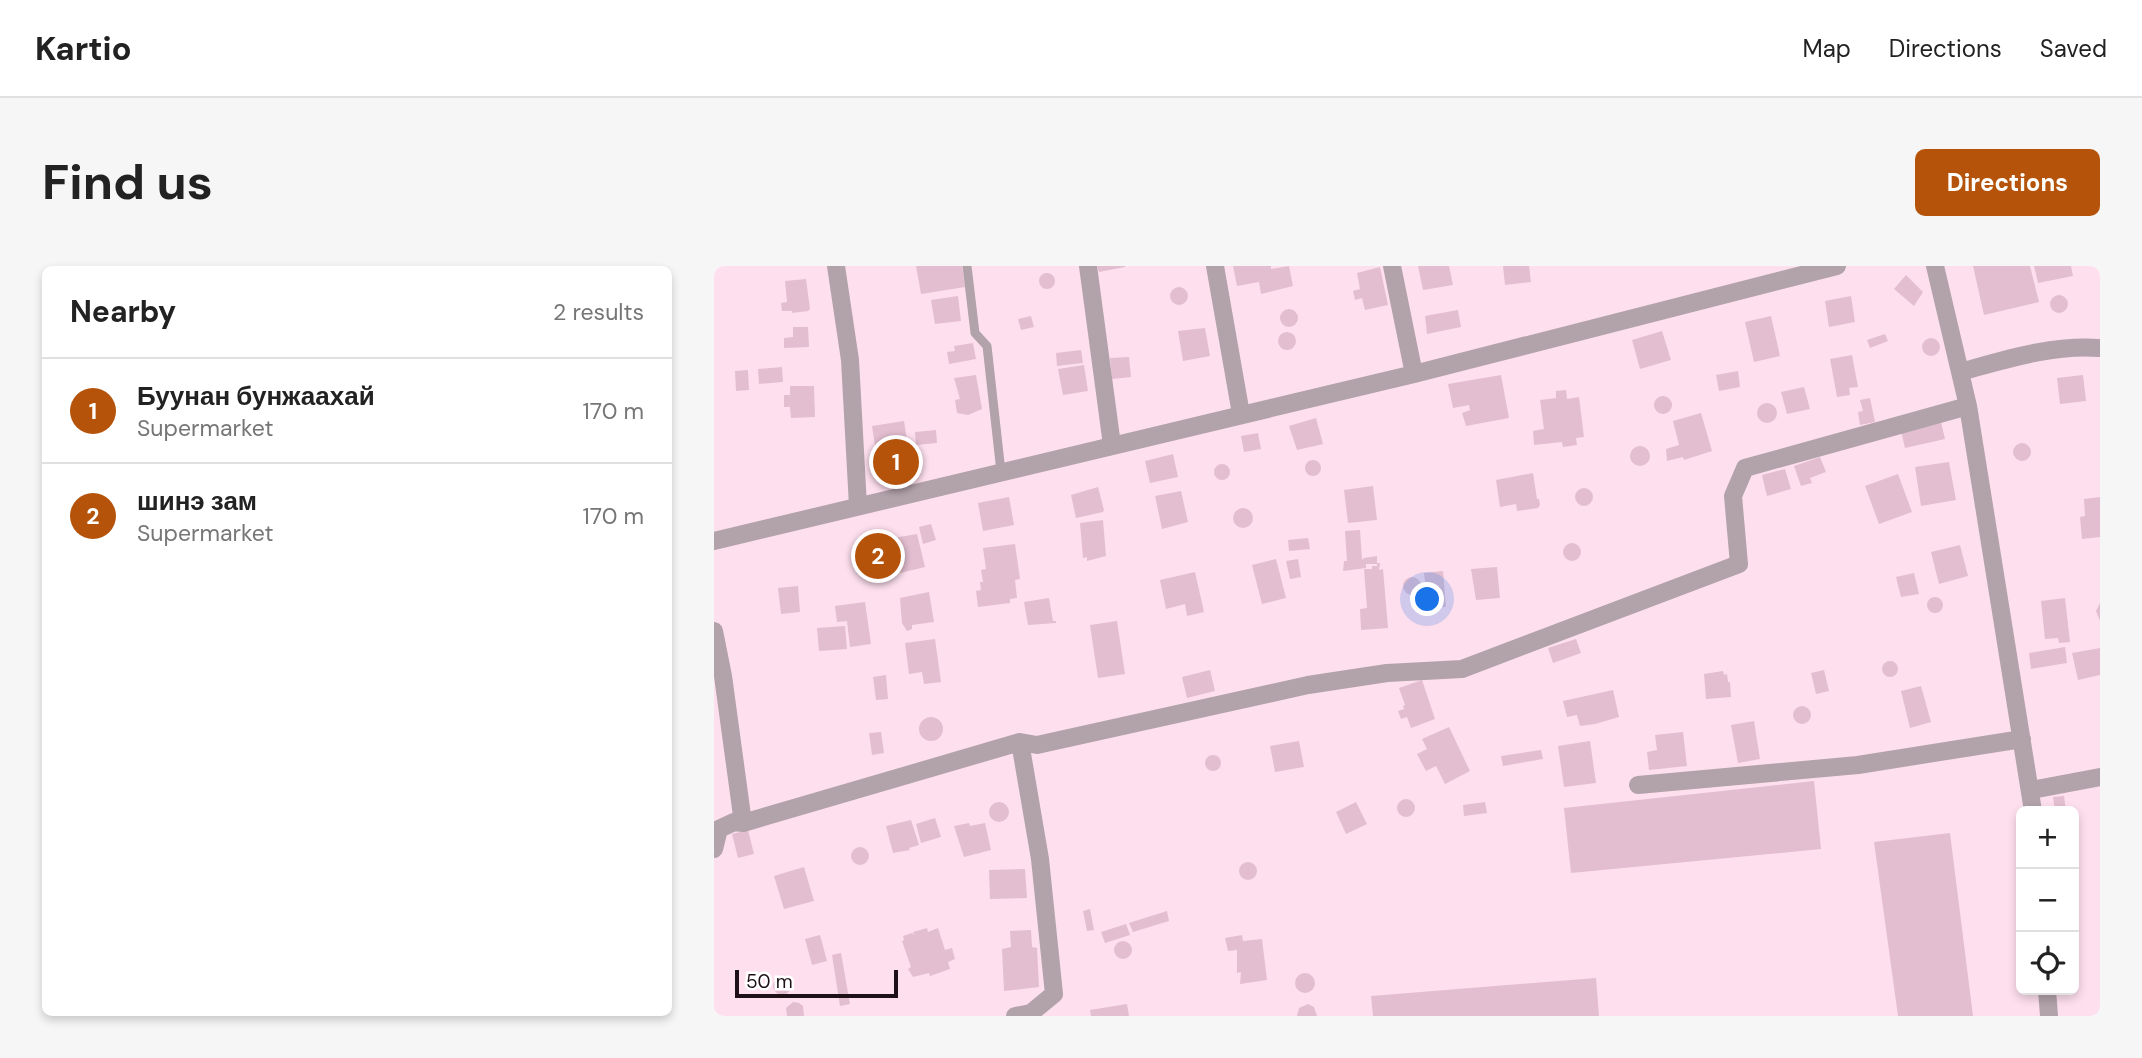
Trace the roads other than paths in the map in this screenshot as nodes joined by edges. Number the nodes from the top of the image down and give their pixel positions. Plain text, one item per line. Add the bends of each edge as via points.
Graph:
1 (836, 266) edge
2 (967, 266) edge
3 (1088, 266) edge
4 (1215, 266) edge
5 (1392, 266) edge
6 (1837, 266) edge
7 (1935, 266) edge
8 (2100, 348) edge
9 (1960, 372) junction
10 (1414, 374) junction
11 (1968, 406) junction
12 (1241, 414) junction
13 (1112, 445) junction
14 (1001, 472) junction
15 (858, 506) junction
16 (714, 541) edge
17 (714, 631) edge
18 (2022, 739) junction
19 (1020, 742) junction
20 (2100, 776) edge
21 (1638, 785) dead end
22 (2032, 790) junction
23 (2033, 806) edge
24 (743, 823) junction
25 (714, 849) edge
26 (2047, 995) edge
27 (1015, 1016) edge
28 (2049, 1016) edge

1 - 15 street via 850,360
2 - 14 lane via 975,333 987,346
3 - 13 street
4 - 12 street
5 - 10 street
6 - 10 street
7 - 9 street
8 - 9 street via 2047,351
9 - 11 street
10 - 12 street
11 - 18 street
11 - 19 street via 1745,468 1733,496 1739,564 1462,669 1387,673 1308,685 1037,745
12 - 13 street
13 - 14 street
14 - 15 street
15 - 16 street
17 - 24 street
18 - 21 street via 1858,765
18 - 22 street
19 - 24 street
19 - 27 street via 1040,859 1054,994 1031,1013
20 - 22 street
22 - 23 street
24 - 25 street via 719,829
26 - 28 street

